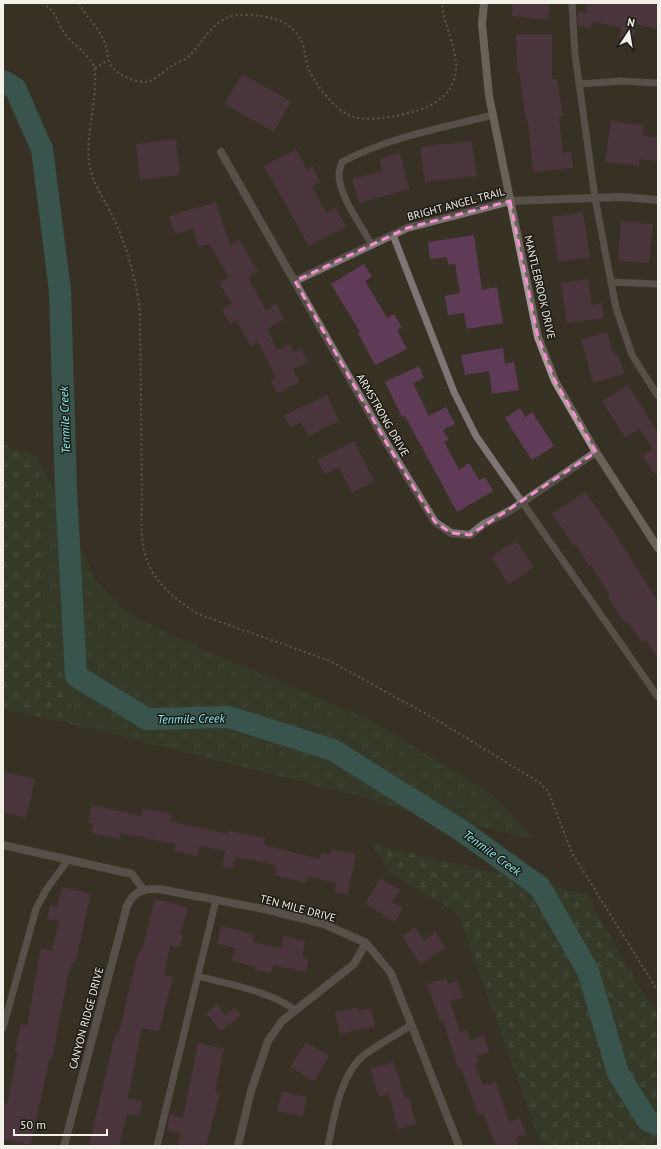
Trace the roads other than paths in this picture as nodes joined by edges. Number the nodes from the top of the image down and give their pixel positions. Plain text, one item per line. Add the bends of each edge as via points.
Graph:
1 (484, 3) edge
2 (572, 3) edge
3 (658, 83) edge
4 (579, 84) junction
5 (493, 115) junction
6 (222, 152) dead end
7 (595, 198) junction
8 (510, 200) junction
9 (658, 200) edge
10 (393, 235) junction
11 (372, 244) junction
12 (295, 281) junction
13 (611, 282) junction
14 (658, 284) edge
15 (658, 396) edge
16 (596, 452) junction
17 (523, 501) junction
18 (658, 548) edge
19 (658, 697) edge
20 (3, 844) edge
21 (68, 860) junction
22 (143, 889) junction
23 (216, 900) junction
24 (366, 943) junction
25 (198, 976) junction
26 (295, 1010) junction
27 (411, 1025) junction
28 (3, 1028) edge
29 (64, 1146) edge
30 (157, 1146) edge
31 (238, 1146) edge
32 (328, 1146) edge
33 (459, 1146) edge

1 - 5 street, MANTLEBROOK DRIVE via 482,24
2 - 4 lane
3 - 4 lane via 621,81
4 - 7 lane
5 - 8 street, MANTLEBROOK DRIVE
5 - 11 lane via 405,137 362,151 342,162 340,182 352,213
6 - 12 street, ARMSTRONG DRIVE
7 - 8 street, BRIGHT ANGEL TRAIL
7 - 9 street, BRIGHT ANGEL TRAIL
7 - 13 lane
8 - 10 street, BRIGHT ANGEL TRAIL via 407,228
8 - 16 street, MANTLEBROOK DRIVE via 538,337 555,381
10 - 11 street, BRIGHT ANGEL TRAIL
10 - 17 lane via 454,392 476,436
11 - 12 street, BRIGHT ANGEL TRAIL
12 - 17 street, ARMSTRONG DRIVE via 387,444 435,522 451,533 470,535
13 - 14 lane
13 - 15 lane via 616,308 632,356
16 - 17 street, ARMSTRONG DRIVE
16 - 18 street, MANTLEBROOK DRIVE
17 - 19 lane
20 - 21 street
21 - 22 street via 132,874
21 - 28 lane via 46,890 36,909
22 - 23 street, TEN MILE DRIVE via 159,889
22 - 29 street, CANYON RIDGE DRIVE via 132,896 125,914
23 - 24 street, TEN MILE DRIVE via 324,924
23 - 25 lane
24 - 26 street via 354,964
24 - 27 street, TEN MILE DRIVE via 391,973
25 - 26 lane via 261,993
25 - 30 lane
26 - 31 street via 282,1021 268,1041 251,1091
27 - 32 lane via 364,1056 354,1068 338,1099
27 - 33 street, TEN MILE DRIVE

